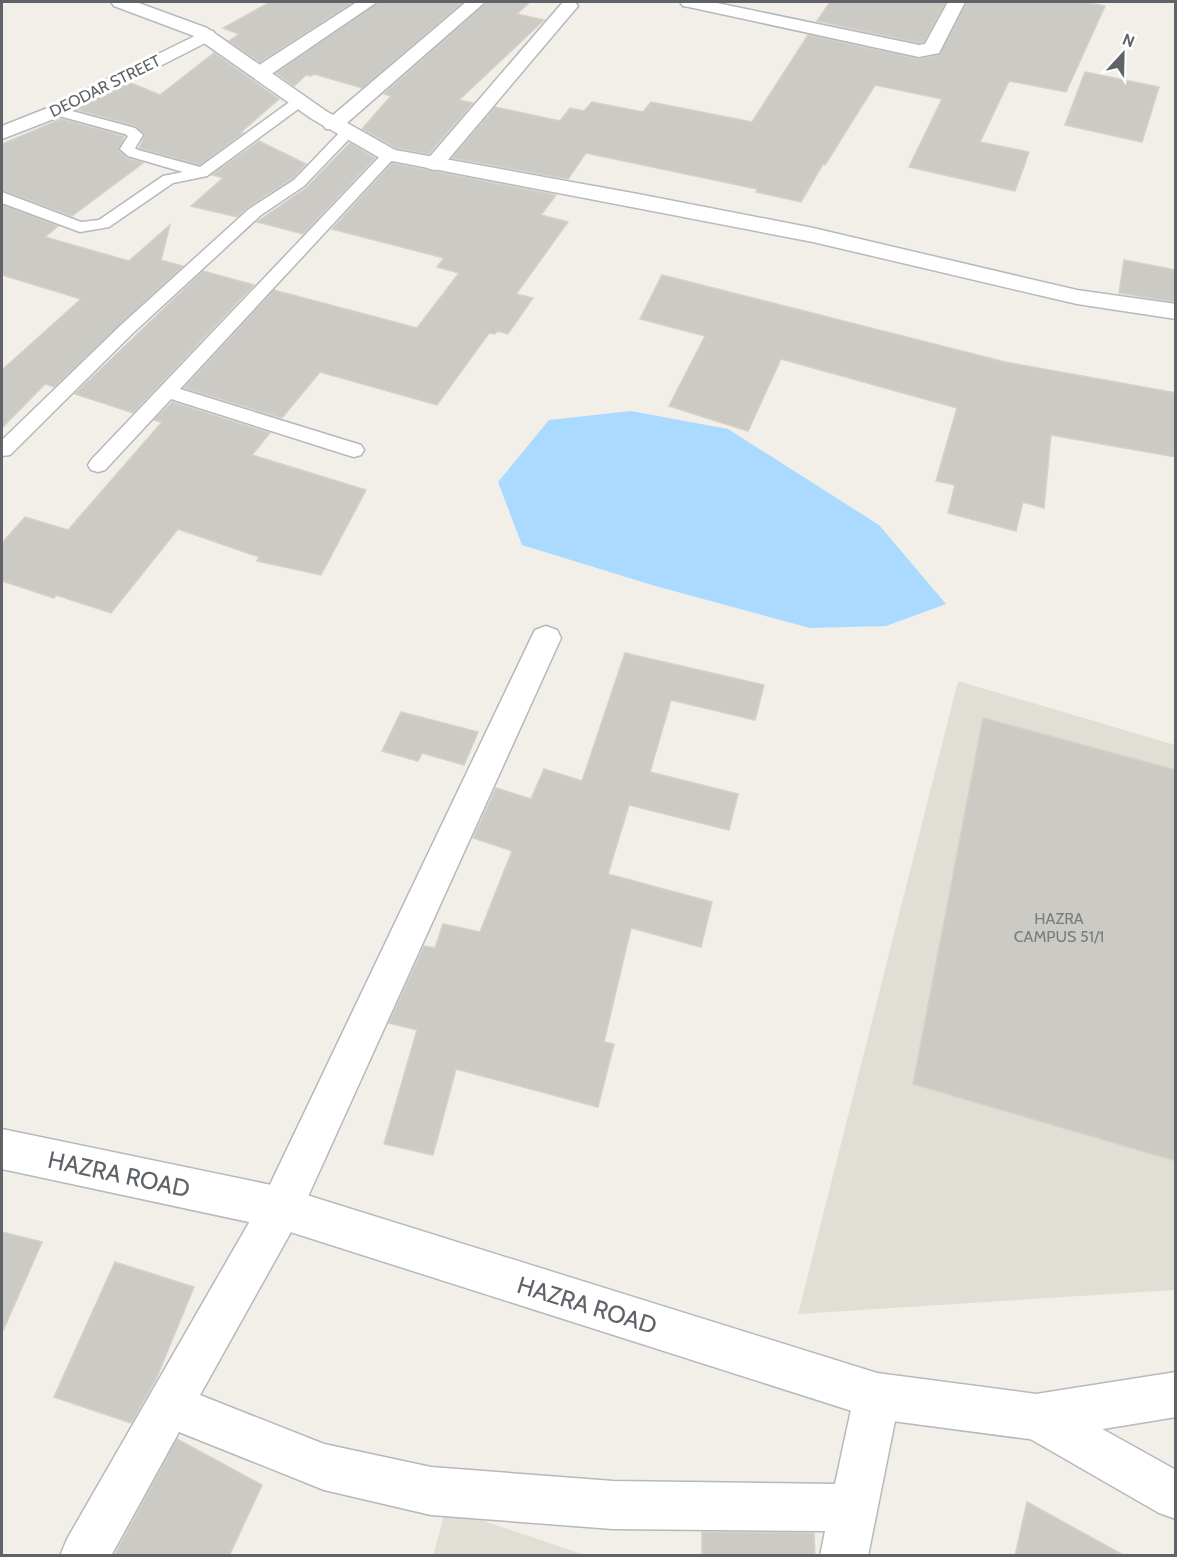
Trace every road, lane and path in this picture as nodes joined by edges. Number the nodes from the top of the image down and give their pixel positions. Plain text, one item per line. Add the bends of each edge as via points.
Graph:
1 (126, 2) edge
2 (368, 2) edge
3 (476, 2) edge
4 (689, 2) edge
5 (956, 2) edge
6 (569, 6) dead end
7 (207, 35) junction
8 (260, 73) junction
9 (300, 101) junction
10 (57, 111) junction
11 (339, 130) junction
12 (2, 133) edge
13 (389, 155) junction
14 (434, 164) junction
15 (202, 172) junction
16 (2, 197) edge
17 (1176, 312) edge
18 (168, 392) junction
19 (3, 450) edge
20 (354, 450) dead end
21 (98, 465) dead end
22 (546, 638) dead end
23 (2, 1149) edge
24 (281, 1208) junction
25 (1176, 1394) edge
26 (877, 1396) junction
27 (169, 1404) junction
28 (1036, 1417) junction
29 (1176, 1496) edge
30 (854, 1508) junction
31 (84, 1556) edge
32 (844, 1556) edge

1 - 7 street
2 - 8 street
3 - 11 street
4 - 5 street via 919,51 932,49
6 - 14 street
7 - 8 street
7 - 10 street, DEODAR STREET
8 - 9 street
9 - 11 street
9 - 15 lane
10 - 12 street, DEODAR STREET
10 - 15 lane via 130,131 136,135 128,148 133,153
11 - 13 street
11 - 19 lane via 299,183 255,212
13 - 14 street
13 - 18 lane
14 - 17 street via 661,204 1077,297
15 - 16 lane via 168,179 103,224 80,227
18 - 20 lane
18 - 21 lane
22 - 24 street
23 - 24 street, HAZRA ROAD
24 - 26 street, HAZRA ROAD
24 - 27 street
25 - 28 street, HAZRA ROAD
26 - 28 street, HAZRA ROAD
26 - 30 street
27 - 30 street via 324,1467 431,1491 613,1505
27 - 31 street
28 - 29 street
30 - 32 street

